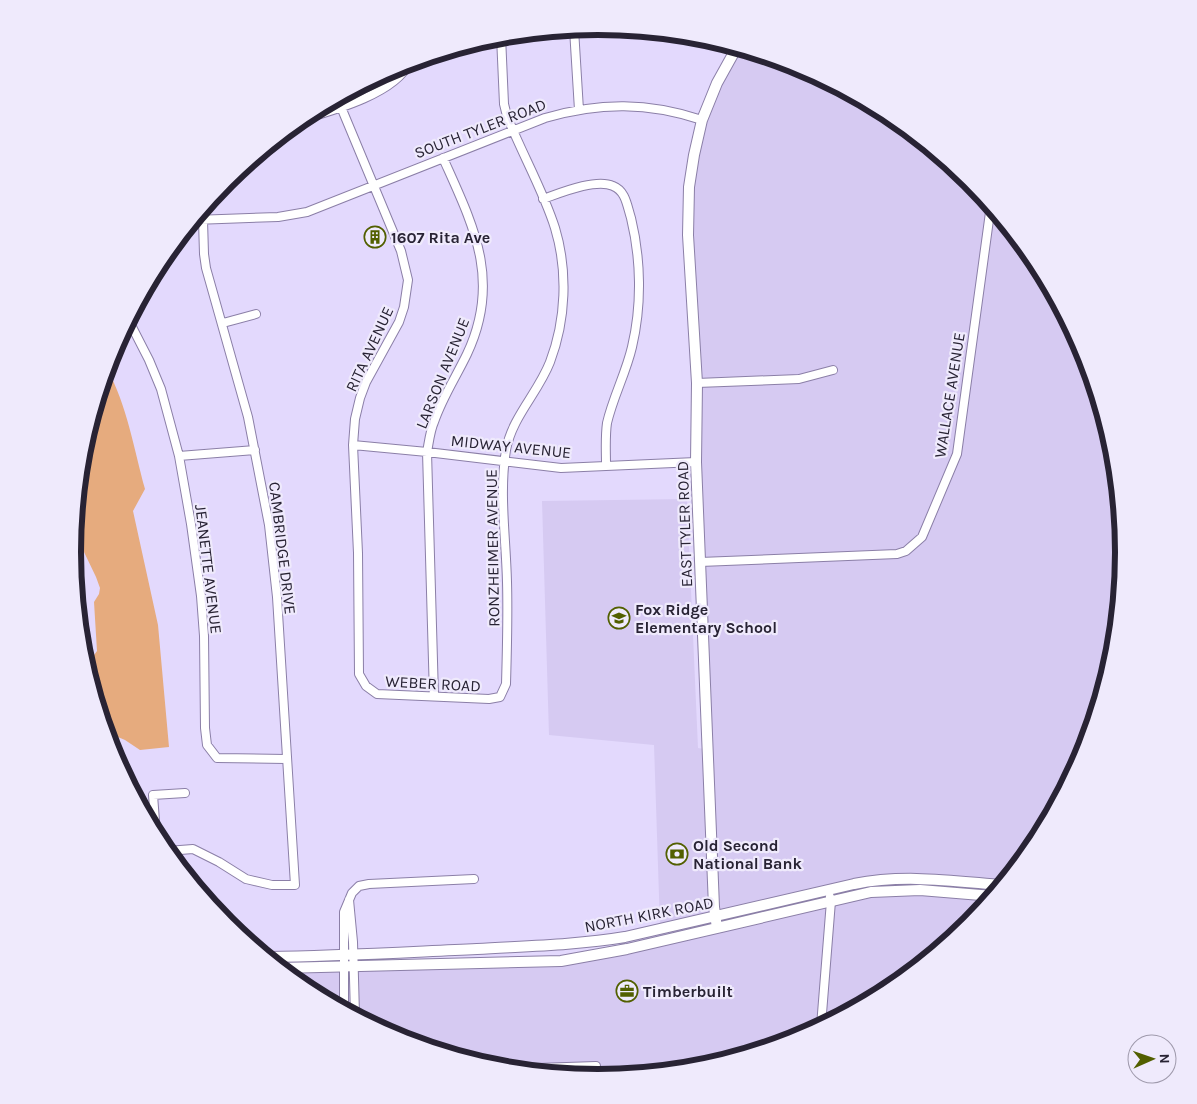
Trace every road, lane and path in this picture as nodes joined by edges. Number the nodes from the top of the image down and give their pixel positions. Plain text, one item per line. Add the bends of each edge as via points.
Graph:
1 (574, 36) edge
2 (501, 44) edge
3 (733, 53) edge
4 (402, 74) edge
5 (340, 104) edge
6 (341, 107) junction
7 (579, 110) junction
8 (329, 111) edge
9 (702, 120) junction
10 (513, 131) junction
11 (443, 158) junction
12 (374, 186) junction
13 (543, 199) junction
14 (990, 214) edge
15 (203, 220) joint
16 (256, 314) dead end
17 (223, 323) junction
18 (132, 329) edge
19 (832, 370) dead end
20 (697, 383) junction
21 (353, 445) junction
22 (255, 450) junction
23 (427, 452) junction
24 (179, 456) junction
25 (504, 460) junction
26 (696, 462) junction
27 (606, 465) junction
28 (700, 562) junction
29 (364, 683) joint
30 (502, 693) joint
31 (434, 696) junction
32 (286, 759) junction
33 (185, 792) dead end
34 (155, 816) edge
35 (177, 851) edge
36 (474, 879) dead end
37 (994, 884) edge
38 (828, 890) junction
39 (985, 895) edge
40 (831, 901) junction
41 (714, 916) junction
42 (717, 928) junction
43 (349, 955) junction
44 (278, 957) edge
45 (349, 966) junction
46 (292, 968) edge
47 (345, 1003) edge
48 (354, 1008) edge
49 (822, 1018) edge
50 (596, 1066) dead end
51 (557, 1067) edge

1 - 7 street
2 - 10 street, RONZHEIMER AVENUE via 504,104
3 - 9 main road
4 - 6 street via 389,86
5 - 6 street, RITA AVENUE
6 - 8 street
6 - 12 street, RITA AVENUE
7 - 9 street, SOUTH TYLER ROAD via 603,106 660,108
7 - 10 street, SOUTH TYLER ROAD via 545,118
9 - 20 main road, EAST TYLER ROAD via 689,188 688,235
10 - 11 street, SOUTH TYLER ROAD
10 - 13 street, RONZHEIMER AVENUE
11 - 12 street, SOUTH TYLER ROAD
11 - 23 street, LARSON AVENUE via 476,237 482,298 475,333 436,417
12 - 15 street, SOUTH TYLER ROAD via 295,215
12 - 21 street, RITA AVENUE via 401,251 408,291 399,322 373,366 360,398
13 - 25 street, RONZHEIMER AVENUE via 555,228 561,257 562,308 550,362 516,421
13 - 27 street via 570,189 604,184 613,186 625,197 634,230 637,319 627,364 607,424
14 - 28 street, WALLACE AVENUE via 957,454 922,537 906,551 897,554
15 - 17 street, CAMBRIDGE DRIVE via 206,268
16 - 17 street
17 - 22 street, CAMBRIDGE DRIVE
18 - 24 street, JEANETTE AVENUE via 161,389
19 - 20 street via 799,379
20 - 26 main road, EAST TYLER ROAD
21 - 23 street, MIDWAY AVENUE
21 - 29 street, RITA AVENUE via 359,674
22 - 24 street
22 - 32 street, CAMBRIDGE DRIVE via 276,589
23 - 25 street, MIDWAY AVENUE
23 - 31 street, LARSON AVENUE
24 - 32 street, JEANETTE AVENUE via 201,596 207,745 217,758
25 - 27 street, MIDWAY AVENUE via 561,468
25 - 30 street, RONZHEIMER AVENUE via 507,601 506,684
26 - 27 street, MIDWAY AVENUE
26 - 28 main road, EAST TYLER ROAD
28 - 41 main road, EAST TYLER ROAD
29 - 31 street, WEBER ROAD via 377,694
30 - 31 street, WEBER ROAD via 500,697 489,700
32 - 35 street, CAMBRIDGE DRIVE via 295,885 272,885 246,879 193,849
33 - 34 street via 153,796
36 - 43 street via 359,886 349,898
37 - 38 main road, NORTH KIRK ROAD via 905,878
38 - 40 street
38 - 41 main road, NORTH KIRK ROAD
39 - 40 main road, NORTH KIRK ROAD via 905,889
40 - 42 main road, NORTH KIRK ROAD
40 - 49 street
41 - 42 main road, EAST TYLER ROAD
41 - 43 main road, NORTH KIRK ROAD via 604,941
42 - 45 main road, NORTH KIRK ROAD via 561,961
43 - 44 main road, NORTH KIRK ROAD
43 - 45 street
45 - 46 main road, NORTH KIRK ROAD
45 - 47 street
45 - 48 street
50 - 51 street

